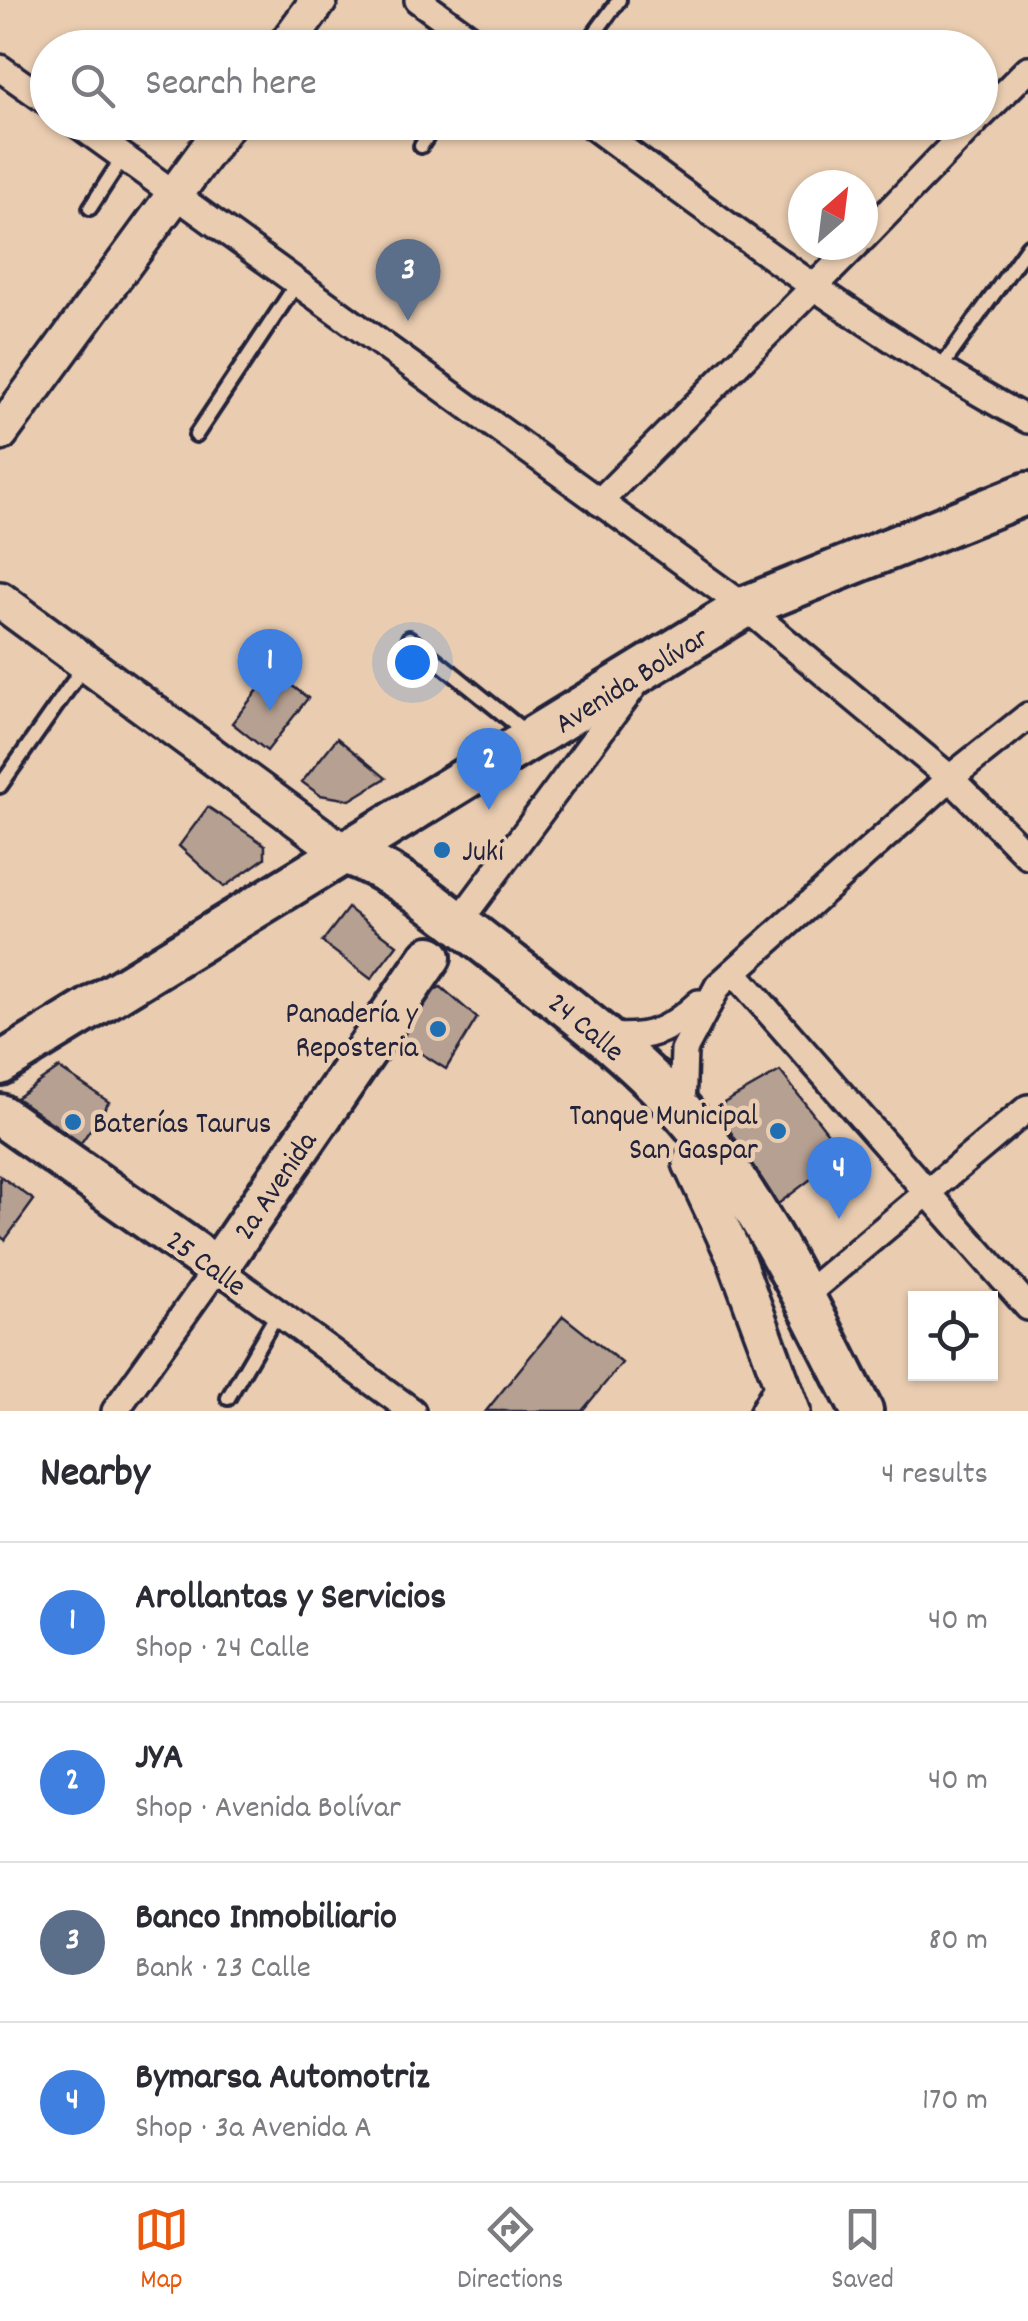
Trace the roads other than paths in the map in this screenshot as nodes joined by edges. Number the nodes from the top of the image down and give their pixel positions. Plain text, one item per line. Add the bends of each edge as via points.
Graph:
1 (318, 0) edge
2 (418, 0) edge
3 (619, 0) edge
4 (297, 30) edge
5 (459, 30) edge
6 (597, 30) edge
7 (0, 68) edge
8 (1028, 68) edge
9 (30, 89) edge
10 (998, 99) edge
11 (100, 140) edge
12 (215, 140) edge
13 (425, 140) edge
14 (611, 140) edge
15 (959, 140) edge
16 (421, 146) dead end
17 (123, 157) junction
18 (175, 195) junction
19 (90, 208) dead end
20 (878, 223) edge
21 (1028, 246) edge
22 (841, 260) edge
23 (297, 283) junction
24 (814, 288) junction
25 (939, 371) junction
26 (1028, 420) edge
27 (0, 432) edge
28 (196, 435) dead end
29 (1028, 493) edge
30 (599, 502) junction
31 (0, 600) edge
32 (745, 608) junction
33 (409, 638) dead end
34 (86, 664) junction
35 (644, 672) junction
36 (1028, 716) edge
37 (535, 740) junction
38 (950, 778) junction
39 (0, 786) edge
40 (344, 854) junction
41 (1028, 856) edge
42 (458, 922) junction
43 (430, 957) junction
44 (726, 979) junction
45 (601, 1036) junction
46 (0, 1064) edge
47 (1028, 1108) edge
48 (682, 1110) junction
49 (0, 1115) edge
50 (691, 1163) junction
51 (928, 1193) junction
52 (217, 1268) junction
53 (805, 1295) junction
54 (1028, 1306) edge
55 (277, 1314) junction
56 (788, 1394) edge
57 (228, 1398) dead end
58 (115, 1411) edge
59 (412, 1411) edge
60 (763, 1411) edge
61 (838, 1411) edge
62 (862, 1411) edge

1 - 4 street
2 - 5 street
3 - 6 lane
7 - 9 street
8 - 10 street
11 - 17 street
12 - 18 street
13 - 16 lane
14 - 24 street
15 - 20 street
17 - 18 street
17 - 19 lane
18 - 23 street
18 - 27 street via 119,261
21 - 25 lane
22 - 24 street
23 - 28 lane
23 - 30 street
24 - 25 street
24 - 30 street
25 - 26 street
29 - 32 main road, Avenida Bolívar
30 - 32 street
31 - 34 street, 24 Calle
32 - 35 main road, Avenida Bolívar
32 - 38 street
33 - 37 lane
34 - 39 lane
34 - 40 street, 24 Calle
35 - 37 main road, Avenida Bolívar
35 - 42 street
36 - 38 street
37 - 40 main road, Avenida Bolívar
38 - 41 street
38 - 44 street
40 - 42 main road, 24 Calle via 378,865
40 - 43 main road, 24 Calle via 425,929
40 - 46 main road, Avenida Bolívar
42 - 45 main road, 24 Calle
43 - 50 main road, 24 Calle via 468,960 622,1092
43 - 52 main road, 2a Avenida
44 - 45 street via 662,1033
44 - 48 street via 684,1050
44 - 51 street
45 - 48 main road, 24 Calle
47 - 51 street
48 - 50 main road
48 - 53 main road, 24 Calle via 739,1184
49 - 52 main road, 25 Calle
50 - 56 street, 24 Calle
50 - 61 main road, 24 Calle via 766,1272
51 - 53 street
51 - 54 street
52 - 55 street, 25 Calle
52 - 58 street, 2a Avenida
53 - 62 main road, 24 Calle
55 - 57 lane
55 - 59 street, 25 Calle
56 - 60 street

